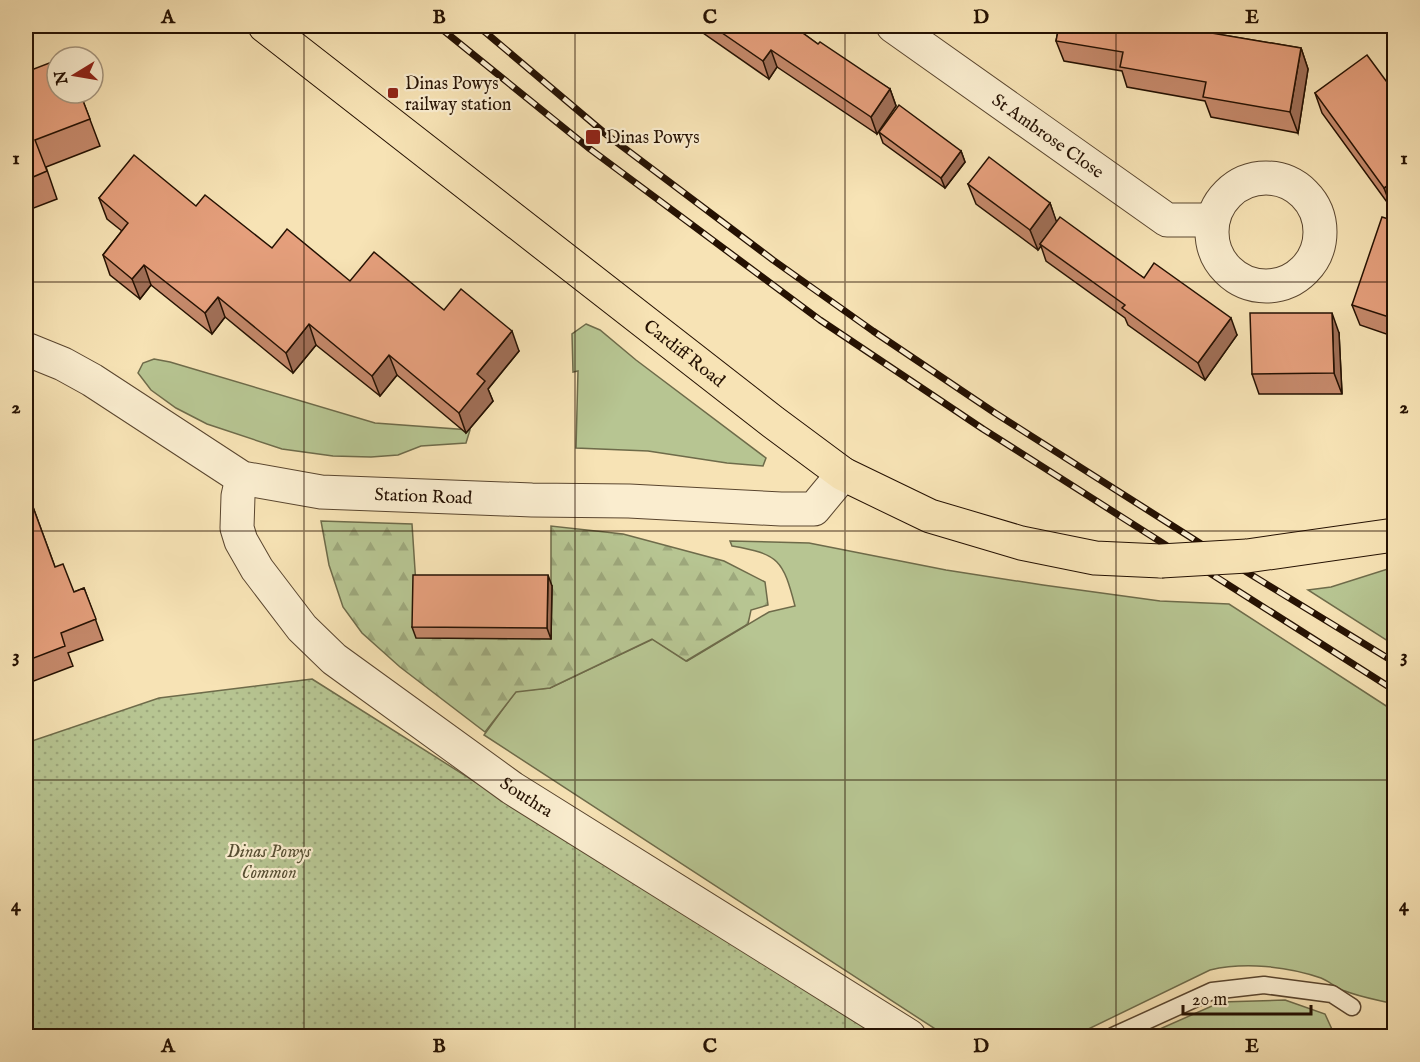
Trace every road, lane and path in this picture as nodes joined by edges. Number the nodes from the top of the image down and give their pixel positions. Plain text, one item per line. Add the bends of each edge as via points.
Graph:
1 (265, 26) edge
2 (893, 26) edge
3 (1213, 220) dead end
4 (26, 349) edge
5 (843, 474) junction
6 (242, 478) junction
7 (1395, 535) edge
8 (1352, 1007) dead end
9 (909, 1036) edge
10 (1113, 1036) edge

1 - 5 main road, Cardiff Road
2 - 3 street, St Ambrose Close via 1167,220
4 - 6 street, Station Road via 92,380
5 - 6 street, Station Road via 814,509 321,492
5 - 7 main road, Cardiff Road, bridge via 930,516 1021,543 1095,558 1161,561 1248,556
6 - 9 street, Southra via 237,528 241,540 257,569 296,619 334,659 512,788
8 - 10 lane via 1332,994 1264,985 1212,991

